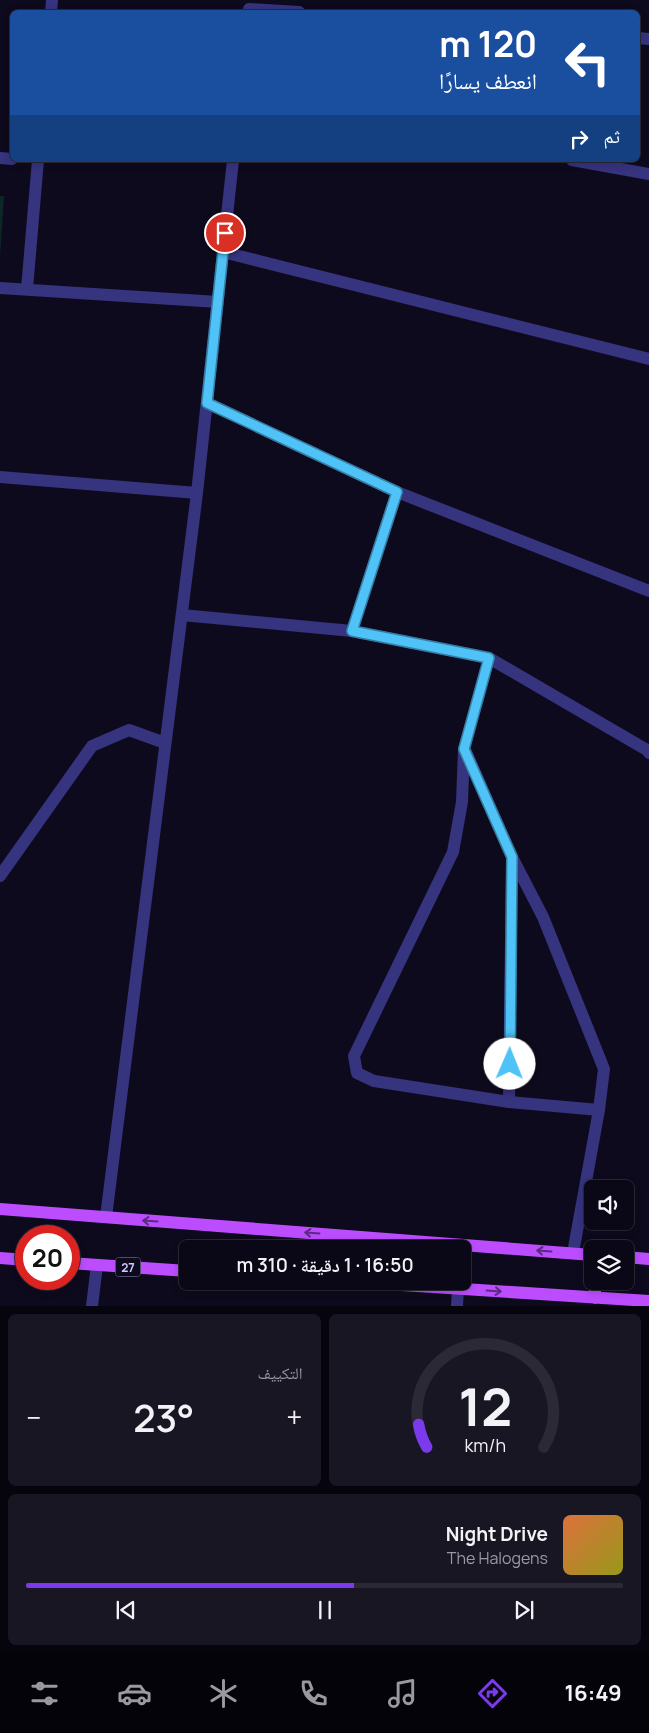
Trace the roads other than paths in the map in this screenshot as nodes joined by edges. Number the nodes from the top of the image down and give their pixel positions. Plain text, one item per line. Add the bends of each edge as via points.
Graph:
1 (249, 7) edge
2 (280, 10) edge
3 (38, 162) edge
4 (233, 162) edge
5 (583, 162) edge
6 (649, 174) edge
7 (223, 252) junction
8 (0, 288) edge
9 (28, 290) junction
10 (218, 302) junction
11 (649, 359) edge
12 (207, 403) junction
13 (0, 477) edge
14 (397, 492) junction
15 (197, 493) junction
16 (649, 591) edge
17 (182, 615) junction
18 (352, 631) junction
19 (489, 658) junction
20 (165, 744) junction
21 (464, 749) junction
22 (649, 753) edge
23 (512, 857) junction
24 (0, 876) edge
25 (509, 1102) junction
26 (598, 1110) junction
27 (0, 1209) edge
28 (106, 1217) junction
29 (573, 1253) junction
30 (584, 1254) edge
31 (0, 1258) edge
32 (634, 1258) edge
33 (15, 1259) edge
34 (649, 1259) edge
35 (80, 1264) edge
36 (97, 1266) junction
37 (179, 1271) edge
38 (458, 1290) edge
39 (471, 1290) edge
40 (595, 1290) edge
41 (595, 1298) junction
42 (649, 1301) edge
43 (92, 1306) edge
44 (457, 1306) edge

1 - 2 street
3 - 9 street
4 - 7 street
5 - 6 street
7 - 10 street
7 - 11 street
8 - 9 street
9 - 10 street
10 - 12 street
12 - 14 street
12 - 15 street
13 - 15 street
14 - 16 street
14 - 18 street
15 - 17 street
17 - 18 street
17 - 20 street
18 - 19 street
19 - 21 street
19 - 22 street
20 - 24 street via 129,730 92,746
20 - 28 street
21 - 23 street
21 - 25 street via 462,802 453,852 354,1056 357,1073 374,1081
23 - 25 street
23 - 26 street via 543,917 604,1068
25 - 26 street
26 - 29 street
27 - 28 main road
29 -> 28 main road
29 - 30 main road
31 - 33 main road
32 - 34 main road
35 - 36 main road, 27
36 - 37 main road, 27
36 - 43 street
38 - 44 street
39 -> 41 main road
40 - 41 main road
41 - 42 main road

